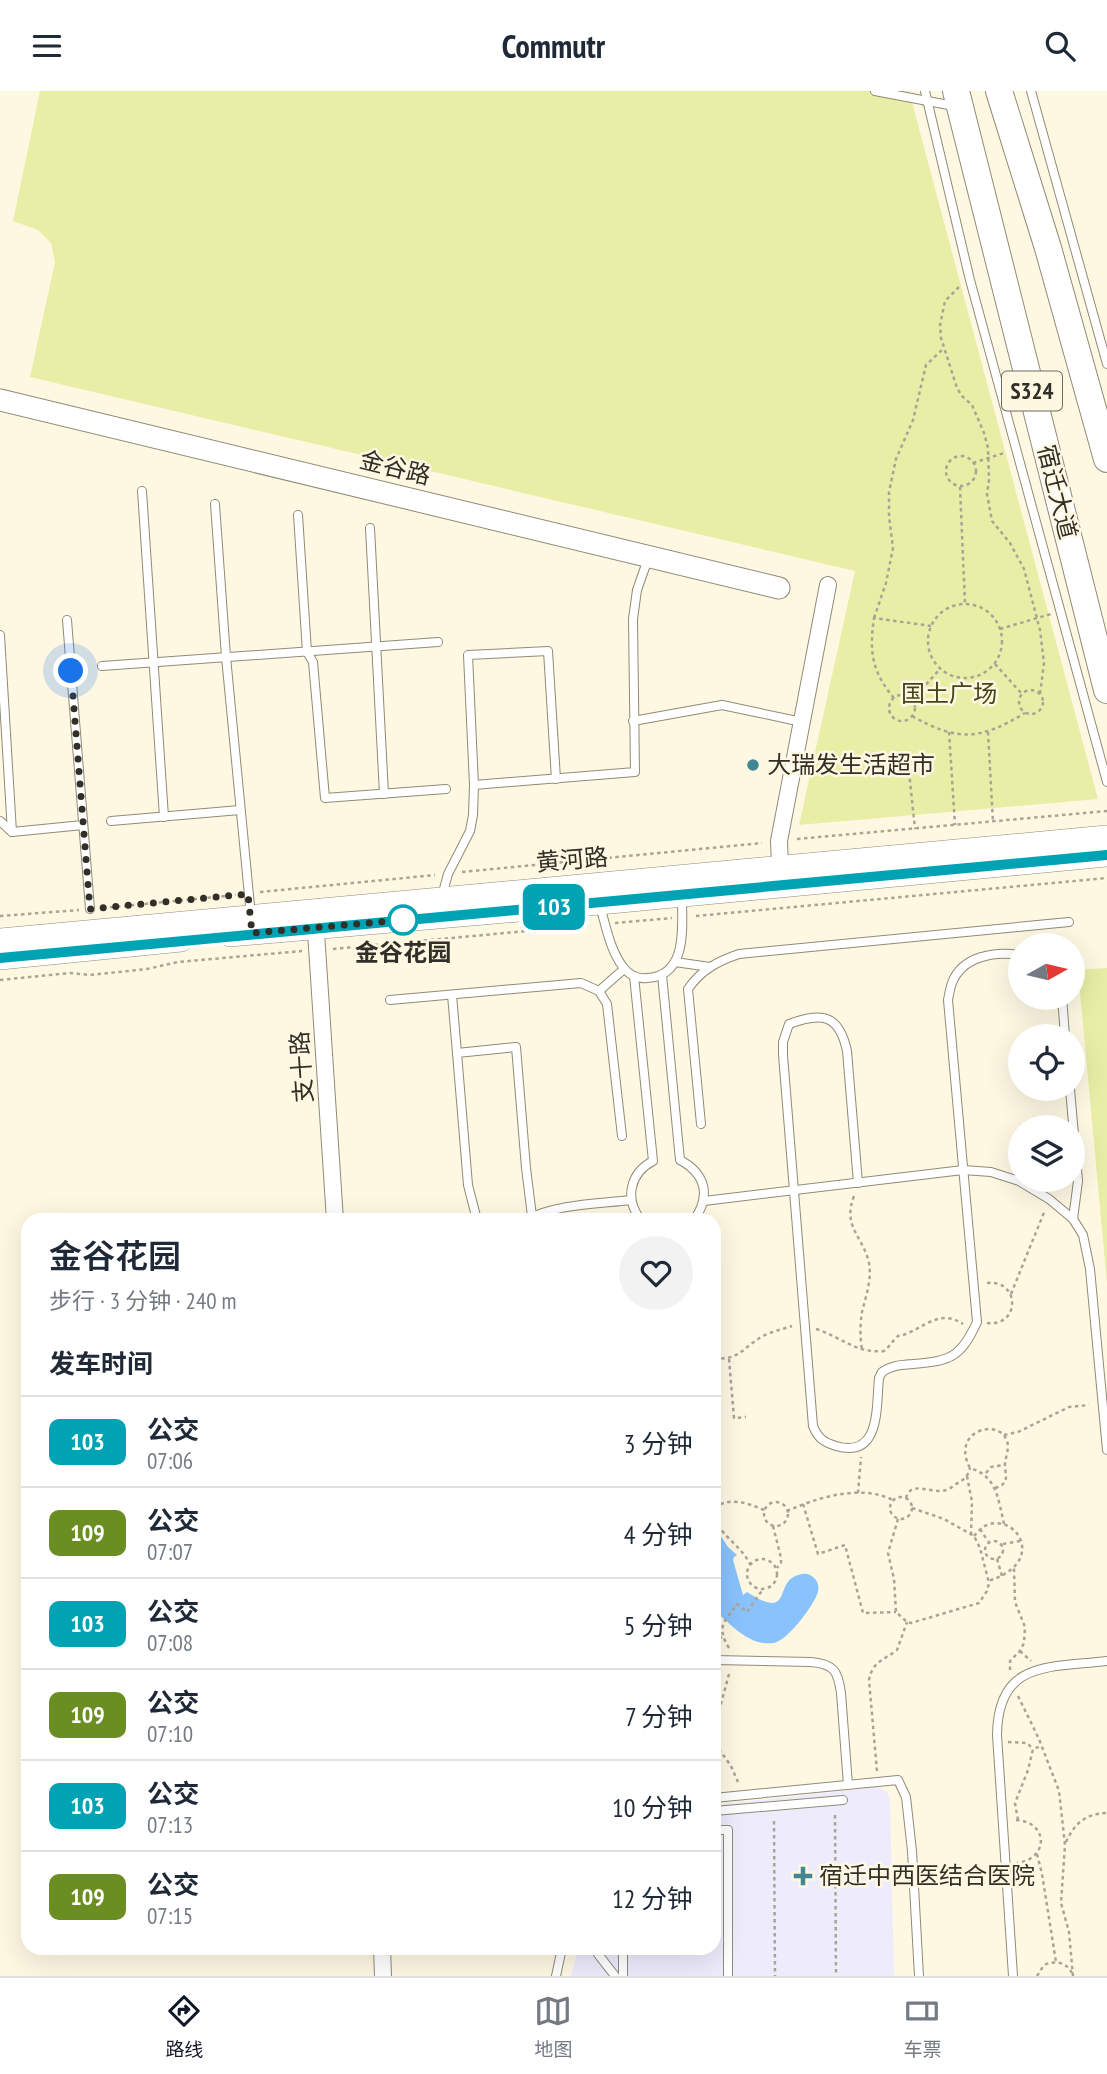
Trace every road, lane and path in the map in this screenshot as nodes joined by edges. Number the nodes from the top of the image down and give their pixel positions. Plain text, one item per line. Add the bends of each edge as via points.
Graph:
1 (876, 91) edge
2 (999, 91) edge
3 (1031, 91) edge
4 (926, 95) edge
5 (958, 99) edge
6 (970, 280) junction
7 (944, 348) junction
8 (1107, 364) edge
9 (0, 400) edge
10 (1015, 449) junction
11 (988, 458) junction
12 (1107, 459) edge
13 (974, 463) junction
14 (960, 487) junction
15 (142, 491) dead end
16 (215, 504) dead end
17 (298, 515) dead end
18 (370, 528) dead end
19 (649, 557) junction
20 (828, 585) dead end
21 (779, 587) dead end
22 (965, 604) junction
23 (1060, 611) junction
24 (874, 618) junction
25 (1037, 618) junction
26 (68, 620) dead end
27 (931, 626) junction
28 (1000, 628) junction
29 (0, 635) edge
30 (438, 642) dead end
31 (376, 647) junction
32 (307, 652) junction
33 (226, 657) junction
34 (153, 662) junction
35 (995, 664) junction
36 (102, 666) dead end
37 (940, 669) junction
38 (2, 689) edge
39 (1107, 690) edge
40 (1022, 694) junction
41 (1040, 694) junction
42 (894, 698) junction
43 (912, 700) junction
44 (1025, 713) junction
45 (912, 716) junction
46 (634, 721) junction
47 (802, 722) junction
48 (949, 732) junction
49 (988, 732) junction
50 (909, 772) dead end
51 (556, 779) junction
52 (1107, 782) edge
53 (474, 785) junction
54 (446, 789) dead end
55 (384, 794) junction
56 (240, 810) junction
57 (1107, 811) edge
58 (163, 817) junction
59 (0, 821) edge
60 (111, 821) dead end
61 (993, 822) junction
62 (83, 825) junction
63 (955, 825) junction
64 (915, 829) junction
65 (12, 832) junction
66 (1107, 837) edge
67 (779, 841) junction
68 (1107, 855) edge
69 (780, 866) junction
70 (448, 874) junction
71 (1107, 878) edge
72 (248, 894) junction
73 (682, 894) junction
74 (441, 899) junction
75 (90, 909) junction
76 (602, 913) junction
77 (0, 916) edge
78 (682, 917) junction
79 (1069, 922) dead end
80 (252, 925) junction
81 (316, 930) junction
82 (0, 940) edge
83 (1008, 955) edge
84 (0, 958) edge
85 (675, 962) junction
86 (710, 967) junction
87 (624, 969) junction
88 (662, 975) junction
89 (634, 977) junction
90 (0, 979) edge
91 (599, 991) junction
92 (452, 995) junction
93 (390, 1000) dead end
94 (457, 1053) junction
95 (1071, 1101) edge
96 (701, 1125) dead end
97 (622, 1136) dead end
98 (963, 1170) junction
99 (858, 1182) junction
100 (794, 1190) junction
101 (1049, 1199) junction
102 (631, 1200) junction
103 (704, 1201) junction
104 (335, 1213) edge
105 (475, 1213) edge
106 (529, 1213) edge
107 (546, 1213) edge
108 (636, 1213) edge
109 (699, 1213) edge
110 (1073, 1219) junction
111 (973, 1285) junction
112 (1011, 1294) junction
113 (977, 1322) junction
114 (804, 1327) junction
115 (973, 1331) junction
116 (862, 1350) junction
117 (721, 1358) edge
118 (729, 1359) junction
119 (1103, 1404) junction
120 (746, 1417) dead end
121 (1004, 1435) junction
122 (862, 1444) junction
123 (1107, 1450) edge
124 (1004, 1465) junction
125 (970, 1468) junction
126 (986, 1474) junction
127 (967, 1476) junction
128 (995, 1489) junction
129 (858, 1493) junction
130 (906, 1498) junction
131 (893, 1500) junction
132 (721, 1504) edge
133 (803, 1504) junction
134 (912, 1509) junction
135 (764, 1510) junction
136 (787, 1511) junction
137 (898, 1520) junction
138 (1004, 1524) junction
139 (773, 1525) junction
140 (981, 1529) junction
141 (721, 1532) edge
142 (972, 1535) junction
143 (1020, 1541) junction
144 (989, 1542) junction
145 (1002, 1544) junction
146 (984, 1553) junction
147 (997, 1559) junction
148 (750, 1564) junction
149 (776, 1569) junction
150 (1014, 1569) junction
151 (1003, 1576) junction
152 (988, 1581) junction
153 (763, 1589) junction
154 (896, 1612) junction
155 (906, 1622) junction
156 (722, 1637) joint
157 (721, 1660) edge
158 (733, 1660) junction
159 (1107, 1661) edge
160 (1012, 1683) junction
161 (721, 1704) edge
162 (998, 1743) junction
163 (1041, 1746) junction
164 (1033, 1749) junction
165 (721, 1752) edge
166 (878, 1782) junction
167 (848, 1785) junction
168 (742, 1795) junction
169 (721, 1797) edge
170 (842, 1800) dead end
171 (721, 1810) edge
172 (1107, 1813) edge
173 (835, 1815) dead end
174 (1002, 1820) junction
175 (1018, 1820) junction
176 (774, 1821) dead end
177 (721, 1830) edge
178 (1065, 1845) junction
179 (1037, 1854) junction
180 (1005, 1864) junction
181 (382, 1955) edge
182 (560, 1955) edge
183 (599, 1955) edge
184 (623, 1955) edge
185 (1056, 1962) junction
186 (383, 1976) edge
187 (556, 1976) edge
188 (615, 1976) edge
189 (623, 1976) edge
190 (728, 1976) edge
191 (775, 1976) edge
192 (836, 1976) edge
193 (919, 1976) edge
194 (1013, 1976) edge
195 (1037, 1976) edge
196 (1073, 1976) edge

1 - 4 lane
2 - 12 main road, S324
3 - 8 lane
4 - 5 lane
4 - 6 lane
5 - 39 main road, 宿迁大道 / S324
6 - 7 path via 945,302 940,325
6 - 10 lane
7 - 11 path via 957,388 979,418
7 - 24 path via 926,365 913,420 896,459 889,492 893,548
9 - 19 street, 金谷路
10 - 11 path
10 - 23 lane
11 - 13 path
11 - 25 path via 986,494 992,521 1024,569
13 - 14 path via 974,479
13 - 14 path via 963,456 949,461 947,478
14 - 22 path
15 - 34 lane
16 - 33 lane
17 - 32 lane
18 - 31 lane
19 - 21 street, 金谷路
19 - 46 lane via 632,619
20 - 47 street
22 - 27 path via 948,607
22 - 28 path via 987,610
23 - 25 path
23 - 52 lane
24 - 27 path
24 - 42 path via 874,661 882,684
25 - 28 path
25 - 41 path via 1044,663
26 - 62 lane
27 - 37 path via 929,652
28 - 35 path via 1002,640
29 - 38 lane
30 - 31 lane
31 - 32 lane
31 - 55 lane
32 - 33 lane
32 - 55 lane via 313,662 325,798
33 - 34 lane
33 - 56 lane
34 - 36 lane
34 - 58 lane
35 - 37 path via 970,678 957,678
35 - 40 path
37 - 43 path
38 - 65 lane
40 - 41 path via 1030,690
40 - 44 path via 1019,702
41 - 44 path via 1041,710
42 - 43 path via 902,695
42 - 45 path via 892,715 903,720
43 - 45 path
44 - 49 path
45 - 48 path
46 - 47 lane via 722,705
46 - 51 lane via 635,772
47 - 67 street
48 - 49 path
48 - 63 path
49 - 61 path
50 - 64 path
51 - 53 lane
51 - 53 lane via 548,651 468,655
53 - 70 lane via 472,822
54 - 55 lane
56 - 58 lane
56 - 72 lane
57 - 61 path
58 - 60 lane
59 - 65 lane
61 - 63 path
62 - 65 lane
62 - 75 lane
63 - 64 path
64 - 67 path
66 - 69 main road, 黄河路
67 - 69 street
67 - 70 path
68 - 73 main road, 黄河路
69 - 74 main road, 黄河路
70 - 72 path
70 - 74 lane
71 - 78 path
72 - 75 path
72 - 80 lane
73 - 76 main road, 黄河路
73 - 78 lane
74 - 81 main road, 黄河路
75 - 77 path
76 - 78 path
76 - 81 main road, 黄河路
76 - 81 path
76 - 87 lane
78 - 85 lane
79 - 86 lane via 739,954
80 - 81 main road, 黄河路
80 - 82 main road, 黄河路
80 - 84 main road, 黄河路
81 - 90 path via 147,969
81 - 104 street, 支十路
83 - 98 lane via 992,954 966,964 952,982 948,1000
85 - 86 lane
85 - 88 lane
86 - 96 lane via 688,989
87 - 89 lane
87 - 91 lane
88 - 89 lane
88 - 103 lane via 680,1160 701,1180
89 - 102 lane via 653,1161 635,1176
91 - 92 lane via 581,983
91 - 97 lane via 607,1004
92 - 93 lane
92 - 94 lane
94 - 105 lane via 468,1185
94 - 106 lane via 516,1047
95 - 110 lane via 1078,1181
98 - 99 lane
98 - 101 lane via 1019,1181
98 - 111 lane
99 - 100 lane
99 - 100 lane via 844,1036 839,1025 815,1018 789,1024 783,1042
99 - 116 path via 850,1219 869,1260 870,1275 862,1316
100 - 103 lane
100 - 114 lane
101 - 110 lane
101 - 112 path
102 - 107 lane
102 - 108 lane
103 - 109 lane
110 - 119 lane via 1083,1235 1090,1269
111 - 112 path via 992,1283
111 - 113 lane
112 - 113 path via 1009,1315 994,1324
113 - 115 lane
114 - 116 path
114 - 118 path via 764,1336
114 - 122 lane via 817,1435 843,1448
115 - 116 path via 946,1318 897,1336 884,1351
115 - 122 lane via 965,1346 945,1360 896,1365 882,1372 874,1429
117 - 118 path
118 - 120 path via 734,1418
119 - 121 path via 1069,1407
119 - 123 lane
121 - 124 path via 1008,1445
121 - 125 path via 985,1429 970,1437 964,1454
122 - 129 path
124 - 126 path via 991,1467
124 - 128 path via 1007,1480
125 - 126 path
125 - 127 path
126 - 128 path
127 - 130 path via 946,1490 916,1488
127 - 142 path
128 - 138 path
129 - 131 path via 881,1494
129 - 133 path
130 - 131 path
130 - 134 path
131 - 137 path via 890,1510
132 - 135 path via 739,1501
133 - 136 path
133 - 154 path via 818,1553 845,1545 863,1613
134 - 137 path via 909,1517
134 - 142 path via 944,1519
135 - 136 path via 776,1501
135 - 139 path via 766,1521
136 - 139 path via 781,1525
137 - 154 path via 888,1553
138 - 140 path
138 - 143 path
139 - 149 path via 781,1558
140 - 142 path
140 - 144 path
141 - 148 path via 744,1551
142 - 146 path
143 - 145 path
143 - 150 path via 1023,1555
144 - 145 path
144 - 146 path
145 - 147 path via 1003,1553
146 - 147 path
146 - 152 path
147 - 151 path
148 - 149 path via 762,1558
148 - 153 path via 748,1579
149 - 153 path via 774,1584
150 - 151 path
150 - 160 path via 1015,1602 1025,1627 1024,1643 1010,1661
151 - 152 path
152 - 155 path via 979,1603
153 - 156 path via 747,1612 737,1605 723,1624
154 - 155 path
155 - 166 path via 897,1650 870,1672
156 - 158 path
157 - 158 lane
158 - 161 path
158 - 167 lane via 811,1662 832,1668 841,1693
159 - 160 lane via 1043,1668
160 - 162 lane via 997,1715
160 - 163 path
162 - 164 path via 1017,1741
162 - 174 lane
163 - 164 path
163 - 178 path via 1057,1784
164 - 175 path via 1015,1803
165 - 168 path via 732,1766
166 - 167 lane
166 - 193 lane via 898,1780 906,1797
167 - 168 lane
168 - 169 lane
170 - 171 lane
172 - 178 path via 1079,1822
173 - 192 path
174 - 175 path
174 - 180 lane
175 - 179 path via 1037,1829 1041,1838
176 - 191 path
177 - 190 lane via 728,1830
178 - 196 path via 1061,1903
179 - 180 path via 1031,1860
179 - 185 path
180 - 194 lane
181 - 186 street
182 - 187 lane
183 - 188 lane
184 - 189 lane
185 - 195 path via 1044,1965
185 - 196 path via 1067,1966

